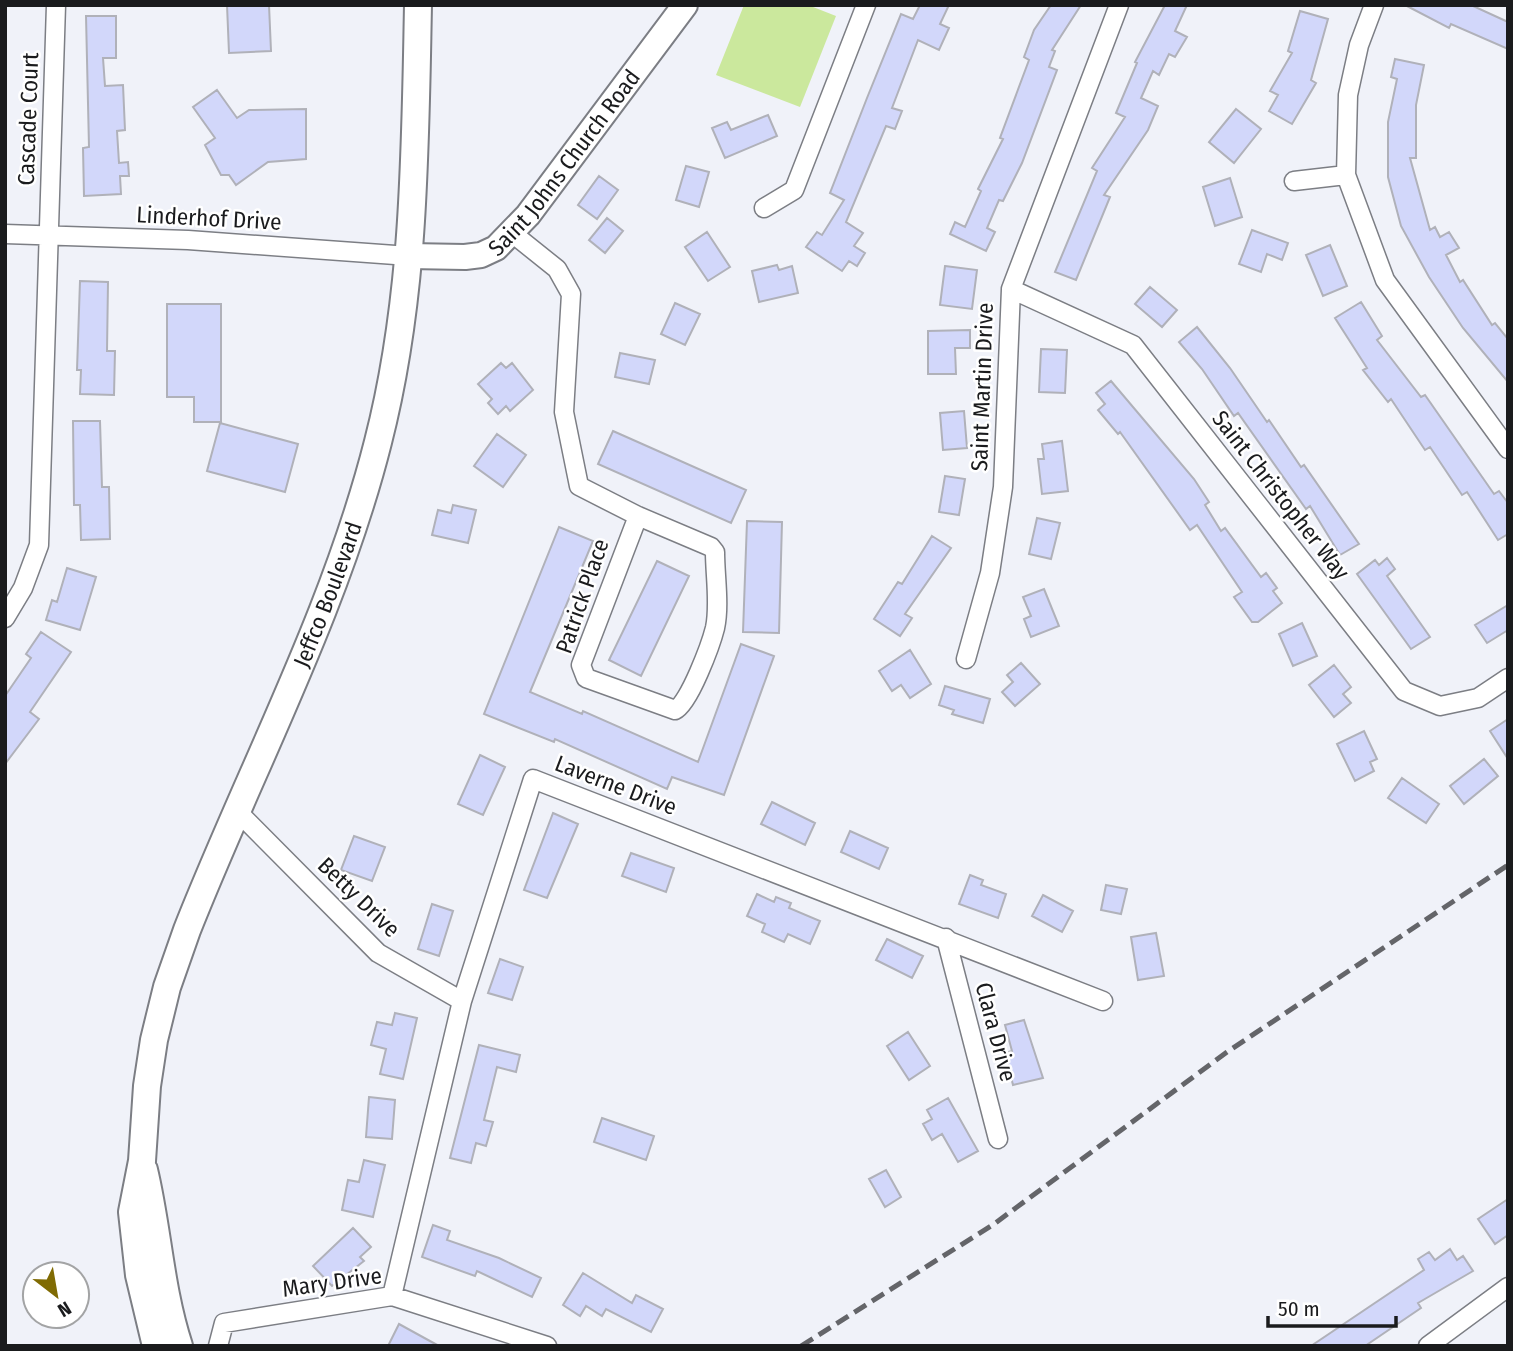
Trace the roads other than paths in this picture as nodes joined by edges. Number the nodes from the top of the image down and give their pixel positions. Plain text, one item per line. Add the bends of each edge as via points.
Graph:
1 (56, 5) edge
2 (418, 5) edge
3 (685, 5) edge
4 (866, 5) edge
5 (1119, 5) edge
6 (1374, 5) edge
7 (1346, 175) junction
8 (1294, 181) dead end
9 (764, 208) dead end
10 (512, 233) junction
11 (5, 234) edge
12 (48, 235) junction
13 (409, 256) junction
14 (1011, 289) junction
15 (1508, 449) edge
16 (638, 516) junction
17 (5, 618) edge
18 (966, 659) dead end
19 (1508, 678) edge
20 (237, 811) junction
21 (946, 937) junction
22 (462, 1001) junction
23 (1103, 1001) dead end
24 (998, 1139) dead end
25 (142, 1161) junction
26 (1508, 1287) edge
27 (391, 1296) junction
28 (156, 1346) edge
29 (178, 1346) edge
30 (218, 1346) edge
31 (547, 1346) edge
32 (1428, 1346) edge

1 - 12 street, Cascade Court
2 - 13 main road, Jeffco Boulevard via 417,155
3 - 10 street, Saint Johns Church Road
4 - 9 street via 794,190
5 - 14 street, Saint Martin Drive
6 - 7 street via 1359,44 1348,95
7 - 8 street
7 - 15 street via 1385,280
10 - 13 street, Saint Johns Church Road via 481,255
10 - 16 street, Patrick Place via 557,268 571,295 564,412 577,481 584,490
11 - 12 street, Linderhof Drive
12 - 13 street, Linderhof Drive
12 - 17 street, Cascade Court via 39,545 23,588
13 - 20 main road, Jeffco Boulevard via 393,377 351,534 329,598
14 - 18 street, Saint Martin Drive via 1003,487 990,573
14 - 19 street, Saint Christopher Way via 1133,345 1404,691 1440,706 1478,698
16 - 16 street, Patrick Place via 715,552 715,627 695,681 676,710 582,674 581,665
20 - 22 street, Betty Drive via 379,953
20 - 25 main road, Jeffco Boulevard via 167,987 147,1086
21 - 22 street, Laverne Drive via 533,779
21 - 23 street, Laverne Drive
21 - 24 street, Clara Drive
22 - 27 street, Laverne Drive
25 - 28 main road, Jeffco Boulevard via 132,1212 139,1275
25 - 29 main road, Jeffco Boulevard
26 - 32 street
27 - 30 street, Mary Drive via 224,1323
27 - 31 street, Mary Drive

